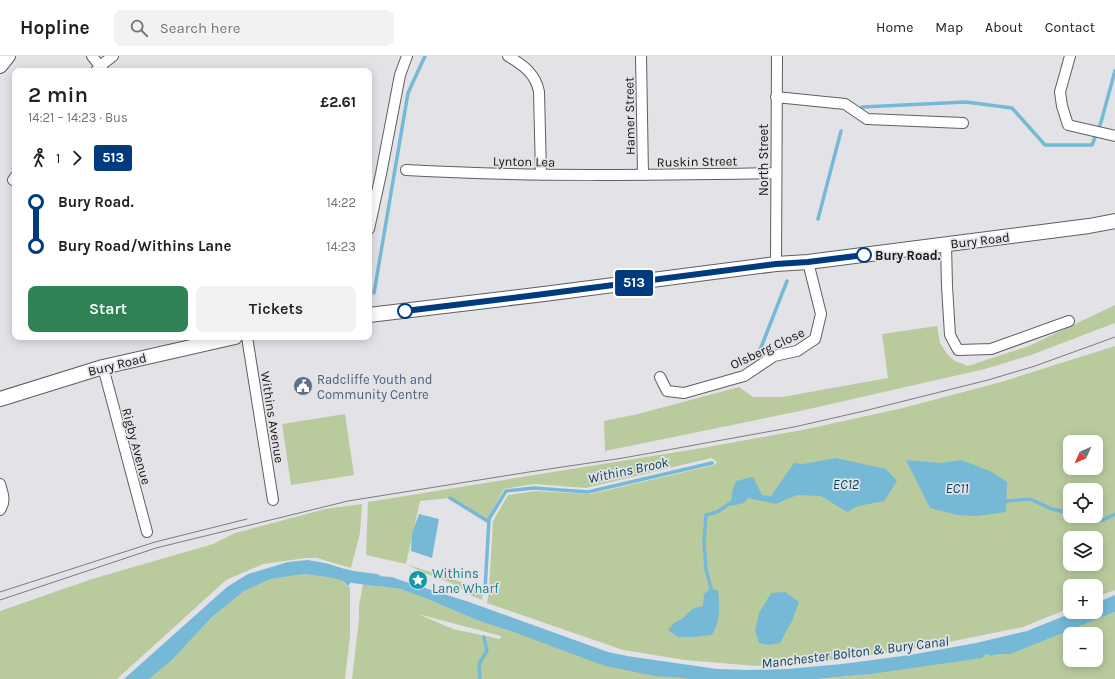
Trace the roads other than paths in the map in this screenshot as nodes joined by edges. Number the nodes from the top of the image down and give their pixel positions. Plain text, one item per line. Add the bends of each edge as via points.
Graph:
1 (8, 56) edge
2 (92, 56) edge
3 (113, 56) edge
4 (407, 56) edge
5 (508, 56) edge
6 (641, 56) edge
7 (776, 56) edge
8 (1070, 56) edge
9 (0, 66) edge
10 (99, 68) edge
11 (101, 68) edge
12 (776, 97) junction
13 (963, 123) dead end
14 (1115, 136) edge
15 (406, 170) dead end
16 (776, 174) junction
17 (541, 175) junction
18 (643, 175) junction
19 (372, 215) edge
20 (1115, 221) edge
21 (946, 244) junction
22 (808, 262) junction
23 (776, 264) junction
24 (372, 315) edge
25 (1069, 321) dead end
26 (222, 340) edge
27 (247, 340) edge
28 (103, 367) junction
29 (660, 377) dead end
30 (0, 398) edge
31 (0, 484) edge
32 (273, 500) dead end
33 (0, 510) edge
34 (147, 532) dead end

1 - 9 street
2 - 10 street
3 - 11 street
4 - 19 street via 400,75
5 - 17 street via 527,68 538,85
6 - 18 street, Hamer Street
7 - 12 street, North Street
8 - 14 street via 1060,92 1068,125
12 - 13 street via 845,104 867,119
12 - 16 street, North Street
15 - 17 street, Lynton Lea
16 - 18 street, Ruskin Street
16 - 23 street, North Street
17 - 18 street, Lynton Lea
20 - 21 street, Bury Road
21 - 22 street, Bury Road
21 - 25 street via 950,335 958,350 991,348
22 - 23 street, Bury Road
22 - 29 street, Olsberg Close via 821,314 815,339 797,351 774,356 744,376 684,394 667,391
23 - 24 street, Bury Road
26 - 28 street, Bury Road
27 - 32 street, Withins Avenue
28 - 30 street, Bury Road
28 - 34 street, Rigby Avenue
31 - 33 street via 4,496 4,505

